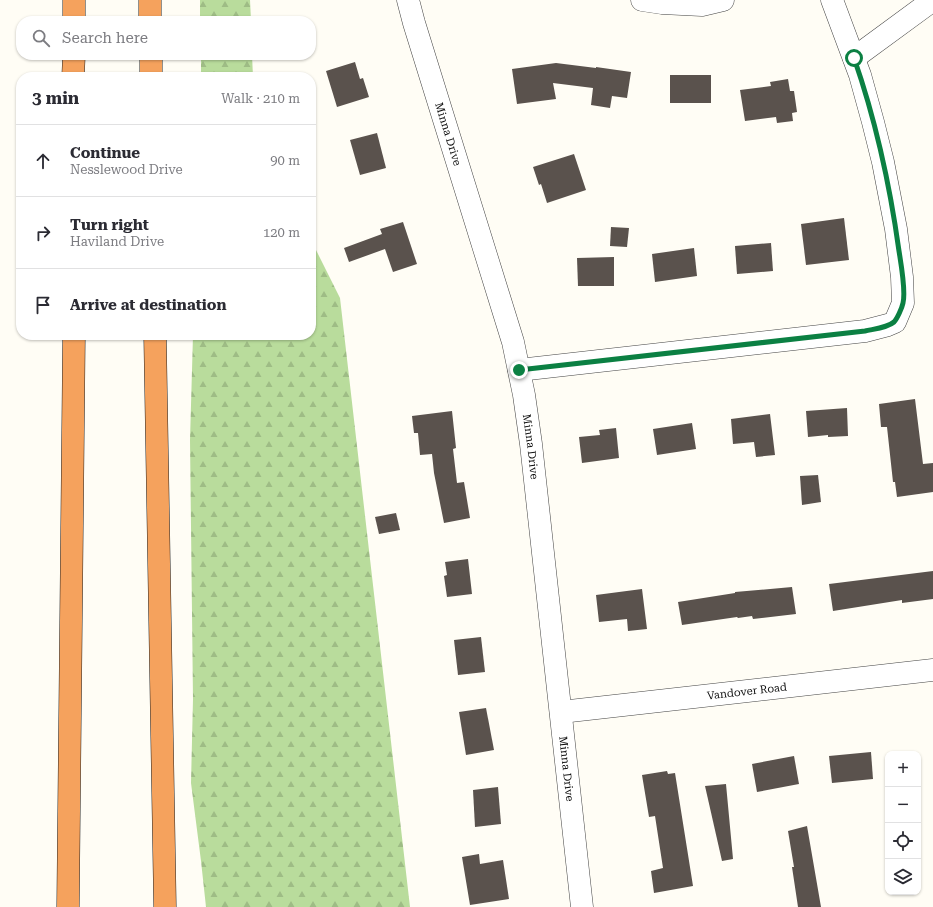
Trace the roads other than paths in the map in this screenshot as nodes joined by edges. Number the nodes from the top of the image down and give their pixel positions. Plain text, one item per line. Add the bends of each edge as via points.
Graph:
1 (74, 0) edge
2 (150, 0) edge
3 (408, 0) edge
4 (642, 0) edge
5 (723, 0) edge
6 (832, 0) edge
7 (933, 0) edge
8 (74, 16) edge
9 (150, 16) edge
10 (854, 58) junction
11 (74, 60) edge
12 (151, 60) edge
13 (73, 72) edge
14 (151, 72) edge
15 (74, 340) edge
16 (155, 340) edge
17 (519, 370) junction
18 (933, 670) edge
19 (561, 712) junction
20 (68, 907) edge
21 (165, 907) edge
22 (582, 907) edge

1 - 8 highway
2 - 9 highway
3 - 17 street, Minna Drive via 513,342
4 - 5 street via 702,4
6 - 10 street
7 - 10 street
10 - 17 street via 883,162 896,229 903,303 895,322 865,331
11 - 13 highway
12 - 14 highway
15 - 20 highway
16 - 21 highway
17 - 19 street, Minna Drive via 531,444
18 - 19 street, Vandover Road
19 - 22 street, Minna Drive

